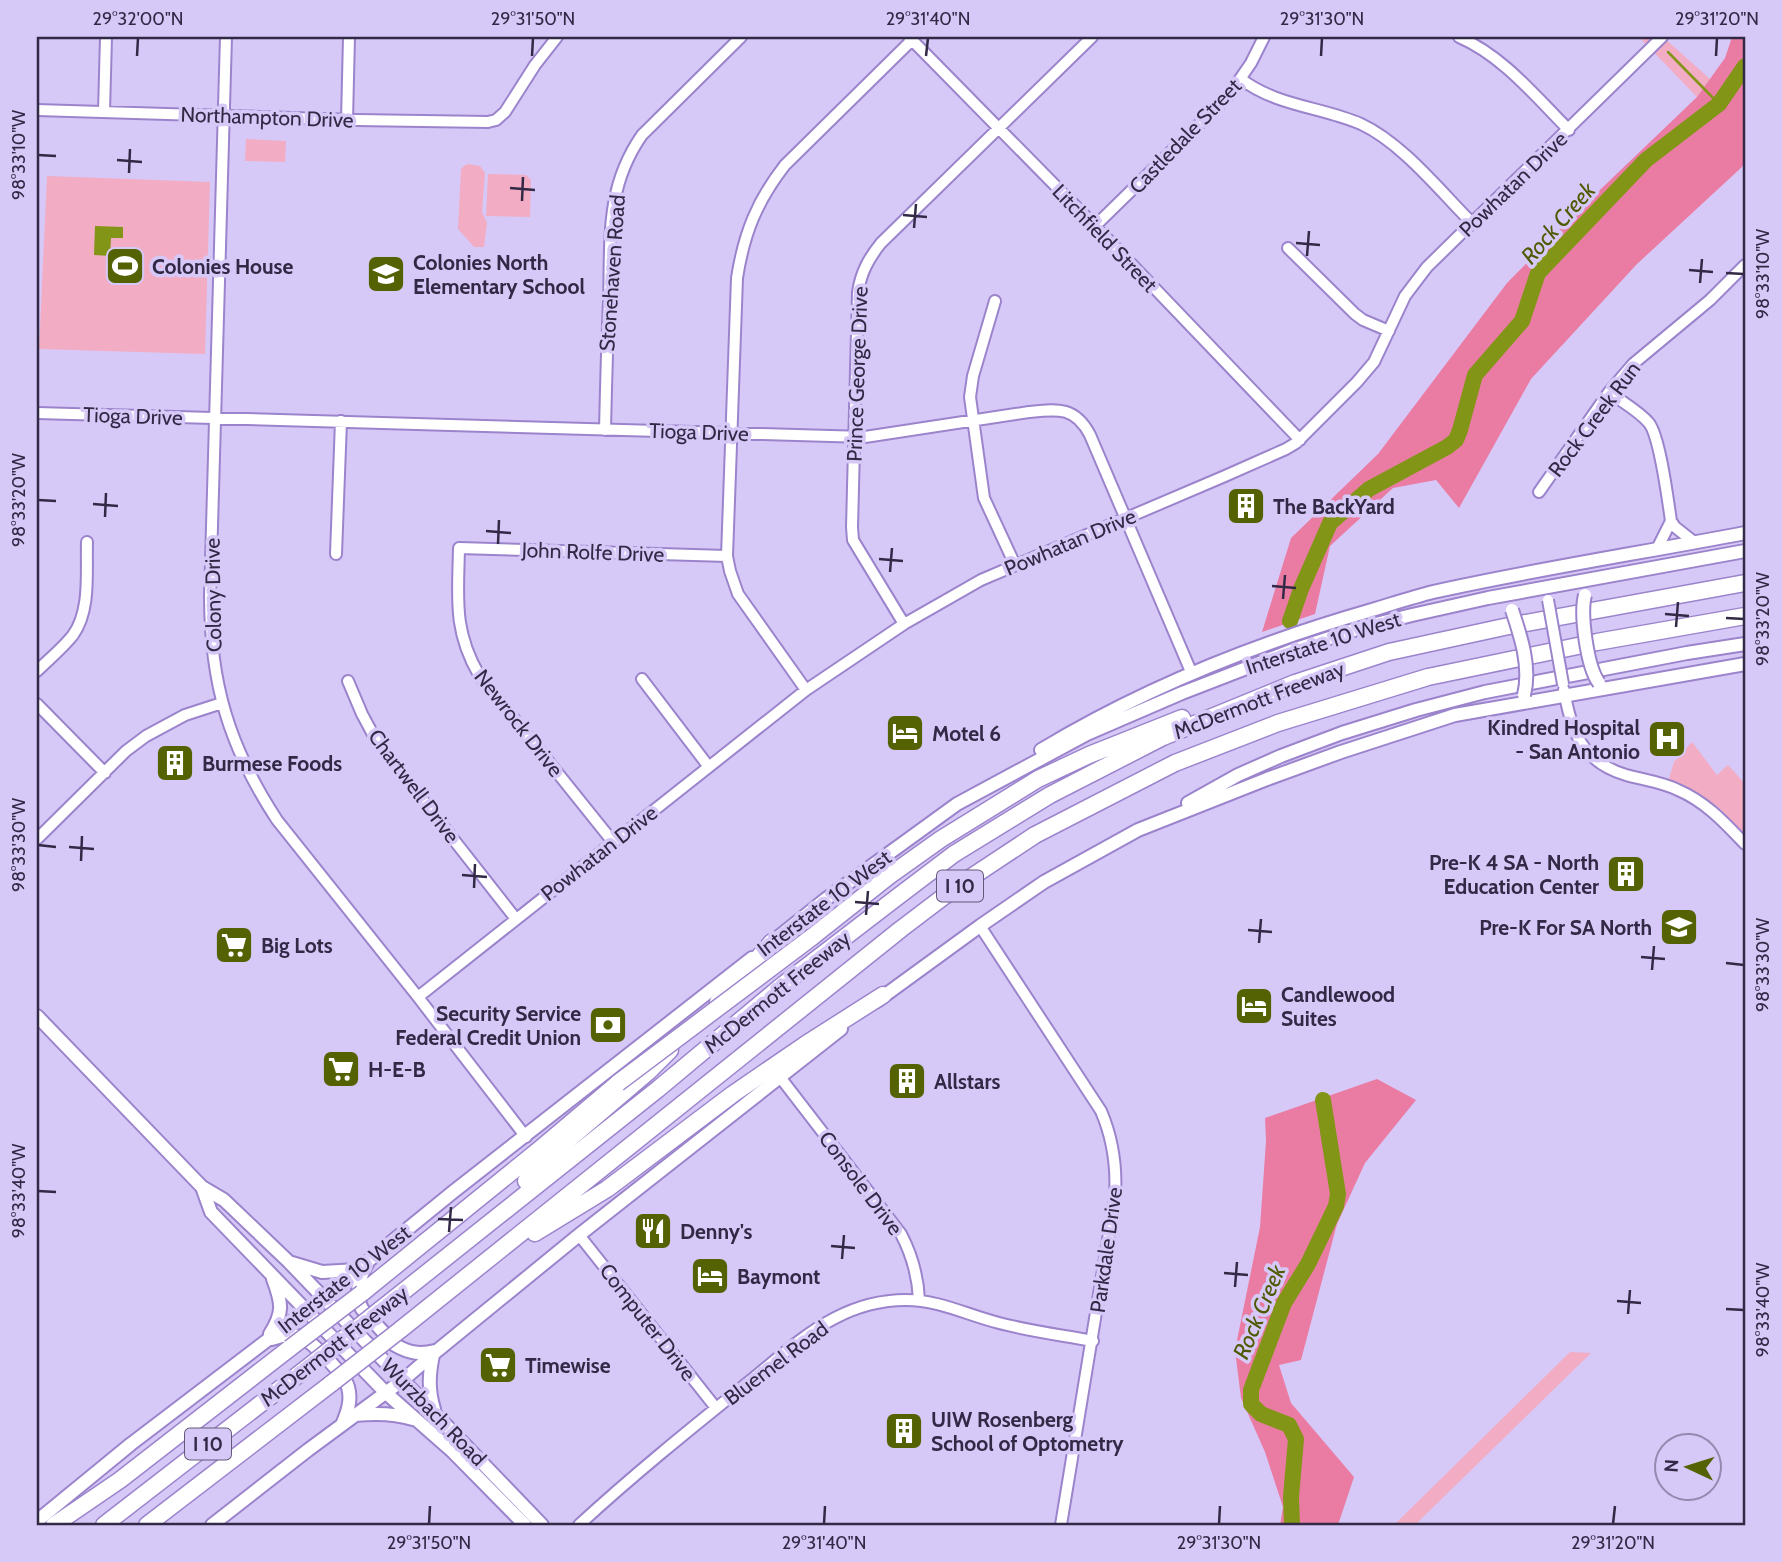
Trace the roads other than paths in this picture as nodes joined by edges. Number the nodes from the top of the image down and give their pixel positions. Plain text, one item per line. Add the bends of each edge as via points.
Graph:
1 (106, 37) edge
2 (226, 37) edge
3 (349, 37) edge
4 (557, 37) edge
5 (741, 37) edge
6 (1092, 37) edge
7 (1264, 37) edge
8 (1459, 37) edge
9 (1662, 37) edge
10 (911, 38) edge
11 (1241, 79) junction
12 (37, 110) edge
13 (104, 112) junction
14 (224, 115) junction
15 (346, 120) junction
16 (999, 128) junction
17 (1569, 130) junction
18 (1472, 223) junction
19 (1095, 226) junction
20 (1288, 248) dead end
21 (1745, 265) edge
22 (995, 301) dead end
23 (1389, 331) junction
24 (1609, 392) junction
25 (37, 413) edge
26 (215, 418) junction
27 (341, 421) junction
28 (973, 421) junction
29 (605, 430) junction
30 (732, 433) junction
31 (854, 437) junction
32 (1300, 440) junction
33 (1539, 492) dead end
34 (1125, 519) junction
35 (1671, 521) junction
36 (1745, 533) edge
37 (87, 542) dead end
38 (1694, 542) junction
39 (459, 548) joint
40 (1657, 549) junction
41 (1745, 551) edge
42 (336, 554) dead end
43 (727, 556) junction
44 (1015, 565) junction
45 (1605, 577) junction
46 (1745, 583) edge
47 (1547, 593) junction
48 (1488, 598) junction
49 (1745, 616) edge
50 (904, 624) junction
51 (1745, 644) edge
52 (1745, 664) edge
53 (37, 671) edge
54 (1192, 674) junction
55 (642, 679) dead end
56 (348, 681) dead end
57 (1615, 688) junction
58 (806, 690) junction
59 (1564, 690) junction
60 (1255, 699) junction
61 (37, 704) edge
62 (222, 704) junction
63 (1507, 707) junction
64 (709, 767) junction
65 (105, 773) junction
66 (957, 804) junction
67 (1138, 830) junction
68 (37, 839) edge
69 (613, 842) junction
70 (1745, 844) edge
71 (516, 919) junction
72 (980, 926) junction
73 (772, 942) junction
74 (883, 995) junction
75 (418, 997) junction
76 (37, 1016) edge
77 (780, 1077) junction
78 (526, 1137) junction
79 (202, 1187) junction
80 (579, 1235) junction
81 (469, 1238) junction
82 (368, 1261) junction
83 (488, 1261) junction
84 (289, 1262) junction
85 (357, 1270) junction
86 (271, 1273) junction
87 (324, 1297) junction
88 (919, 1300) junction
89 (306, 1310) junction
90 (266, 1340) junction
91 (1093, 1341) junction
92 (436, 1352) junction
93 (403, 1380) junction
94 (386, 1393) junction
95 (716, 1408) junction
96 (436, 1413) junction
97 (355, 1415) junction
98 (416, 1420) junction
99 (342, 1425) junction
100 (232, 1460) junction
101 (37, 1521) edge
102 (228, 1521) edge
103 (54, 1525) edge
104 (104, 1525) edge
105 (147, 1525) edge
106 (159, 1525) edge
107 (212, 1525) edge
108 (525, 1525) edge
109 (542, 1525) edge
110 (579, 1525) edge
111 (1061, 1525) edge

1 - 13 street
2 - 14 street, Colony Drive
3 - 15 street
4 - 15 street, Northampton Drive via 496,120
5 - 29 street, Stonehaven Road via 642,135 620,175 611,215
6 - 16 street, Prince George Drive
7 - 11 street, Castledale Street
8 - 17 street via 1495,58
9 - 17 street, Powhatan Drive
10 - 16 street, Litchfield Street
10 - 30 street via 785,166 752,218 737,278
11 - 18 street via 1260,92 1375,132 1400,150
11 - 19 street, Castledale Street
12 - 13 street, Northampton Drive
13 - 14 street, Northampton Drive
14 - 15 street, Northampton Drive
14 - 26 street, Colony Drive
16 - 19 street, Litchfield Street
16 - 31 street, Prince George Drive via 881,243 864,269 858,292
17 - 18 street, Powhatan Drive
18 - 23 street, Powhatan Drive via 1416,281
19 - 32 street, Litchfield Street
20 - 23 street via 1354,314
21 - 24 street, Rock Creek Run via 1633,364
22 - 28 street via 971,386
23 - 32 street, Powhatan Drive via 1374,362
24 - 33 street, Rock Creek Run
24 - 35 street via 1652,428
25 - 26 street, Tioga Drive
26 - 27 street, Tioga Drive
26 - 62 street, Colony Drive via 210,622
27 - 29 street, Tioga Drive
27 - 42 street
28 - 31 street, Tioga Drive
28 - 34 street, Tioga Drive via 1047,410 1076,416 1090,435
28 - 44 street via 984,498
29 - 30 street, Tioga Drive
30 - 31 street, Tioga Drive
30 - 43 street
31 - 50 street, Prince George Drive via 853,540
32 - 34 street, Powhatan Drive
34 - 44 street, Powhatan Drive
34 - 54 street, Tioga Drive
35 - 38 street
35 - 40 street
36 - 38 main road
37 - 53 street via 85,601 79,624
38 - 40 main road
39 - 43 street, John Rolfe Drive
39 - 69 street, Newrock Drive via 458,621 472,663
40 - 54 main road via 1431,593 1308,629
41 - 45 main road, Interstate 10 West
43 - 58 street via 738,594
44 - 50 street, Powhatan Drive
45 - 47 main road, Interstate 10 West
45 - 57 main road, bridge via 1585,594 1584,627 1595,678 1599,684
46 - 60 highway, McDermott Freeway / I 10 via 1390,652
47 - 48 main road, Interstate 10 West
47 - 59 street, bridge
48 - 63 main road, bridge via 1512,610 1520,634 1527,676 1524,695
48 - 66 main road, Interstate 10 West via 1360,628 1255,664 1087,734
49 - 83 highway, McDermott Freeway / I 10 via 1428,677 1278,723 1101,800 1035,835 901,929
50 - 58 street, Powhatan Drive
51 - 67 main road via 1485,692 1416,710 1281,756
52 - 57 main road
54 - 66 main road via 1062,737
55 - 64 street
56 - 71 street, Chartwell Drive via 377,742
57 - 59 main road
58 - 64 street, Powhatan Drive
59 - 63 main road
59 - 70 street via 1576,736 1593,758 1615,771 1689,795 1719,816
60 - 81 highway, McDermott Freeway / I 10 via 1163,737 1049,795 954,854 784,984
60 - 103 highway, bridge via 1193,713 1089,755 1038,779 941,839 618,1083 362,1293 120,1480
61 - 65 street
62 - 65 street via 186,715 146,736
62 - 75 street, Colony Drive via 246,766 277,820
63 - 67 main road via 1455,715 1341,752
64 - 69 street, Powhatan Drive
65 - 68 street
66 - 73 main road, Interstate 10 West
67 - 72 main road via 1044,882
69 - 71 street, Powhatan Drive
71 - 75 street, Powhatan Drive
72 - 74 main road
72 - 91 street, Parkdale Drive via 1088,1090 1112,1142 1115,1197
73 - 78 main road, Interstate 10 West
73 - 81 highway via 648,1072 560,1147
74 - 77 main road
74 - 83 highway via 733,1094 607,1189
75 - 78 street, Colony Drive
76 - 79 main road, Wurzbach Road
77 - 80 main road
77 - 88 street, Console Drive via 901,1234 916,1272
78 - 82 main road, Interstate 10 West
79 - 84 main road, Wurzbach Road via 224,1200
79 - 86 main road, Wurzbach Road via 211,1212
80 - 92 main road
80 - 95 street, Computer Drive
81 - 104 highway, McDermott Freeway / I 10, bridge
82 - 85 main road, Interstate 10 West
82 - 92 main road via 359,1283 362,1309 401,1349
83 - 100 highway, McDermott Freeway / I 10, bridge
84 - 85 main road via 322,1272
84 - 87 main road, Wurzbach Road
85 - 87 main road, Interstate 10 West
86 - 89 main road, Wurzbach Road
86 - 90 main road via 281,1306 280,1317
87 - 89 main road, Interstate 10 West
87 - 93 main road, Wurzbach Road
88 - 91 street, Bluemel Road via 1002,1324
88 - 95 street, Bluemel Road via 883,1301 833,1319
89 - 90 main road, Interstate 10 West
89 - 94 main road, Wurzbach Road
90 - 99 main road via 302,1337 346,1381 349,1402
90 - 101 main road, Interstate 10 West
91 - 111 street, Parkdale Drive
92 - 93 main road
92 - 96 main road via 429,1387
93 - 94 main road
93 - 96 main road, Wurzbach Road
94 - 97 main road
94 - 98 main road, Wurzbach Road
95 - 110 street, Bluemel Road
96 - 109 main road, Wurzbach Road
97 - 98 main road via 392,1414
97 - 99 main road
98 - 108 main road, Wurzbach Road
99 - 102 main road
100 - 105 highway, McDermott Freeway / I 10
100 - 106 highway
102 - 107 main road

